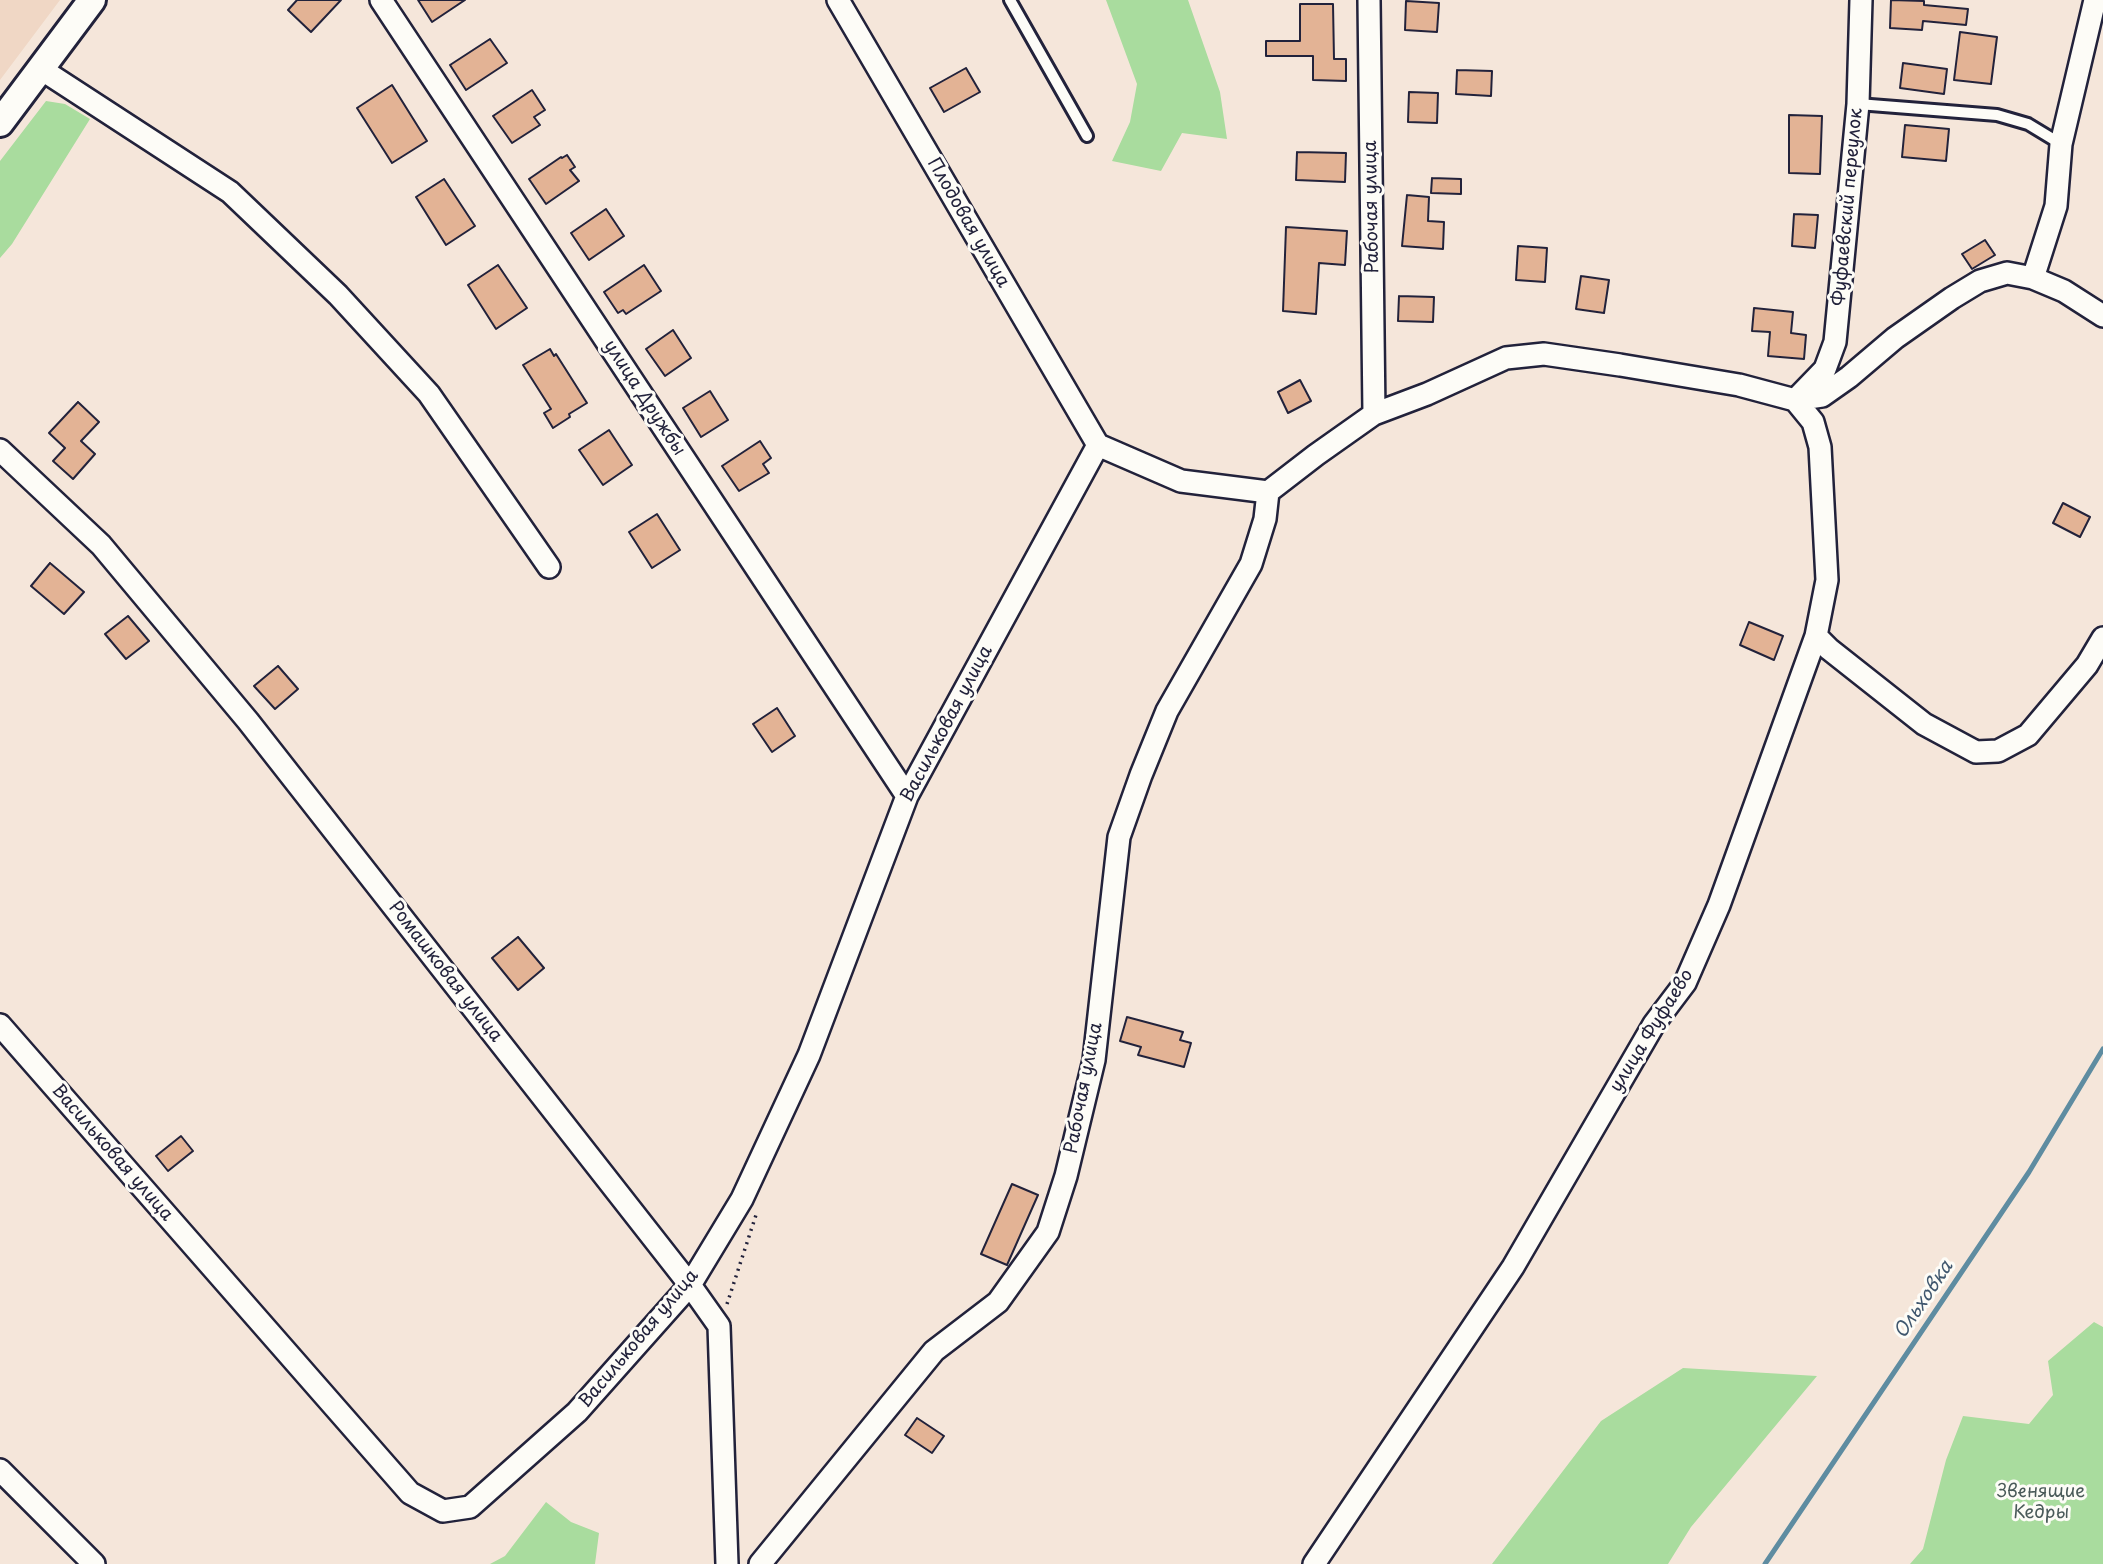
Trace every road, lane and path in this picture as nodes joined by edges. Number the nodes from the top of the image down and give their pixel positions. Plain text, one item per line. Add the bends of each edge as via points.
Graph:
1 (92, 0) edge
2 (382, 0) edge
3 (838, 0) edge
4 (1010, 0) edge
5 (1370, 0) edge
6 (1861, 0) edge
7 (2095, 0) edge
8 (41, 69) junction
9 (1858, 104) junction
10 (2, 117) edge
11 (1087, 136) dead end
12 (2061, 144) junction
13 (2033, 278) junction
14 (2103, 316) edge
15 (1795, 400) junction
16 (1374, 414) junction
17 (1098, 445) junction
18 (0, 450) edge
19 (1268, 492) junction
20 (549, 567) dead end
21 (1816, 636) junction
22 (2103, 638) edge
23 (906, 796) junction
24 (0, 1025) edge
25 (690, 1285) junction
26 (0, 1470) edge
27 (94, 1564) edge
28 (727, 1564) edge
29 (760, 1564) edge
30 (1314, 1564) edge

1 - 8 street
2 - 23 street, улица Дружбы
3 - 17 street, Плодовая улица
4 - 11 lane
5 - 16 street, Рабочая улица
6 - 9 street, Фуфаевский переулок
7 - 12 street
8 - 10 street
8 - 20 street via 230,192 338,295 429,394
9 - 12 lane via 1997,115 2028,124
9 - 15 street, Фуфаевский переулок via 1835,342 1825,369
12 - 13 street via 2056,206
13 - 14 street
13 - 15 street via 2007,273 1980,281 1895,338 1822,396
15 - 16 street via 1739,384 1544,354 1506,358
15 - 21 street, улица Фуфаево via 1812,422 1820,447 1827,580
16 - 19 street
17 - 19 street via 1181,481
17 - 23 street, Васильковая улица
18 - 25 street, Ромашковая улица via 101,544 239,710
19 - 29 street, Рабочая улица via 1251,564 1167,711 1119,837 1094,1060 1048,1232 998,1302 934,1351
21 - 22 street via 1924,724 1976,752 1998,751 2028,735 2087,665
21 - 30 street, улица Фуфаево via 1719,905 1685,983 1654,1024 1513,1266
23 - 25 street, Васильковая улица via 810,1055 741,1199
24 - 25 street, Васильковая улица via 410,1493 443,1511 470,1507 577,1412
25 - 28 street, Ромашковая улица via 719,1326
26 - 27 street

